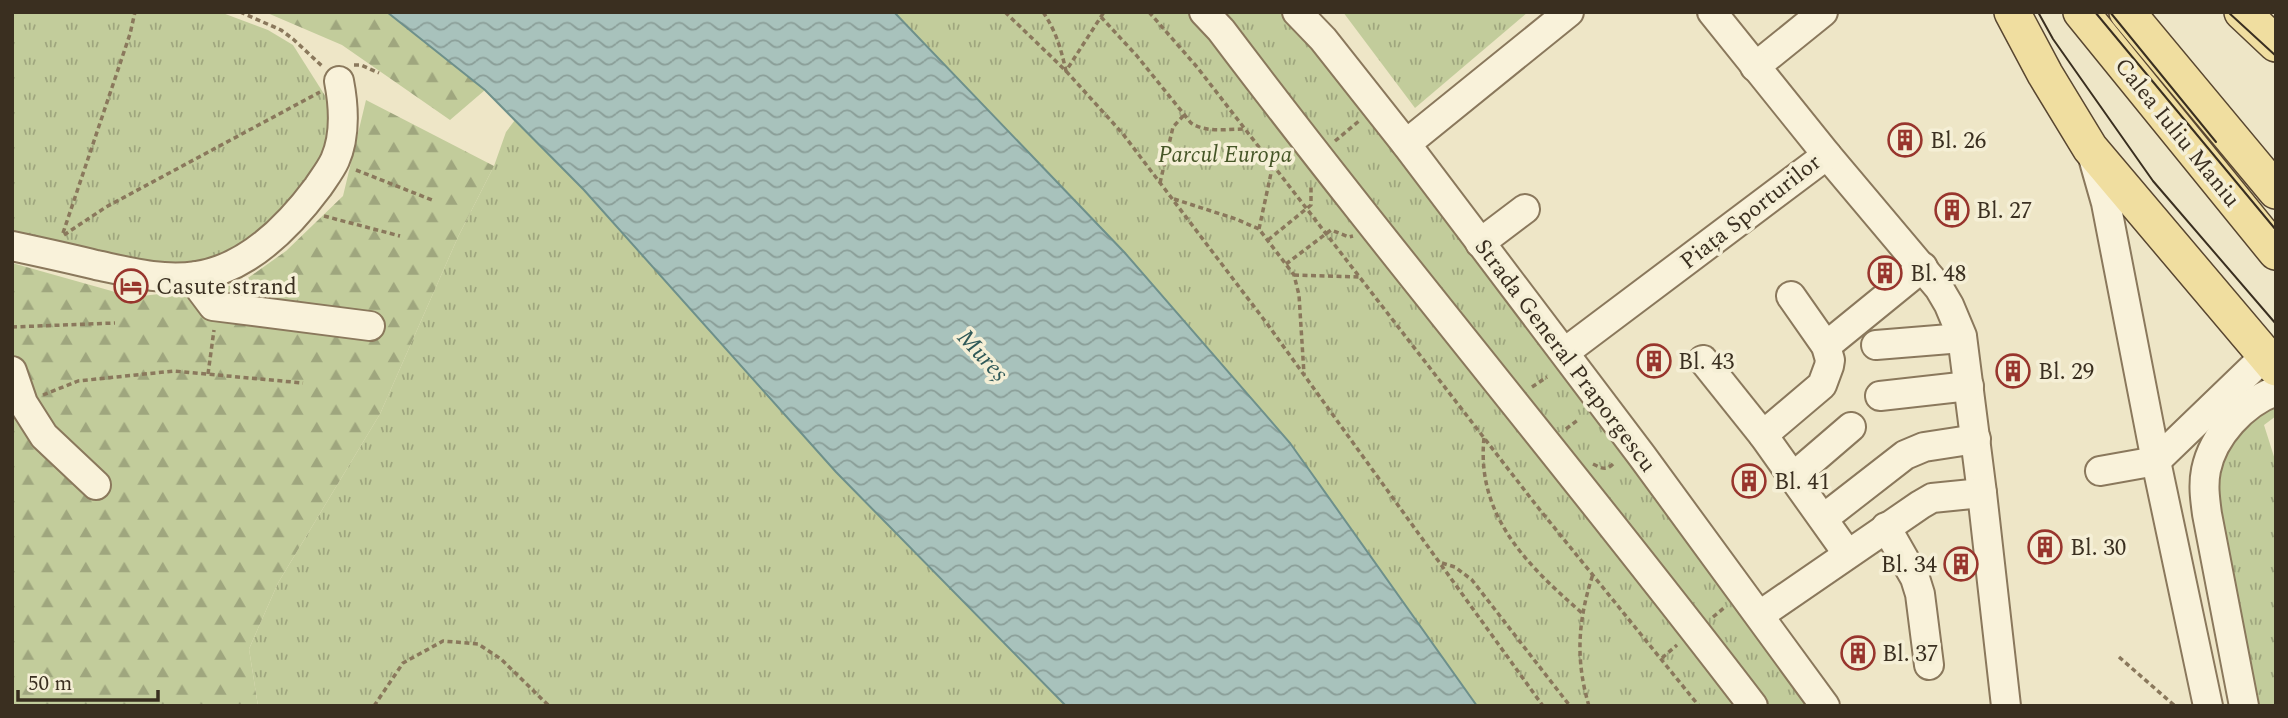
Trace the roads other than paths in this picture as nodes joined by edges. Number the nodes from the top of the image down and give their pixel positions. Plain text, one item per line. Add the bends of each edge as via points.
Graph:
1 (1204, 12) edge
2 (1297, 12) edge
3 (1712, 12) edge
4 (1823, 12) edge
5 (2012, 12) edge
6 (2081, 12) edge
7 (2127, 12) edge
8 (2242, 12) edge
9 (1560, 15) edge
10 (2276, 44) edge
11 (1755, 67) junction
12 (339, 81) road end
13 (1406, 144) junction
14 (2090, 148) junction
15 (1828, 155) junction
16 (2276, 191) edge
17 (1525, 209) dead end
18 (2265, 239) edge
19 (1480, 243) junction
20 (12, 246) edge
21 (1923, 267) junction
22 (197, 276) junction
23 (1791, 296) dead end
24 (370, 326) dead end
25 (1962, 338) junction
26 (1876, 345) dead end
27 (1826, 346) junction
28 (1564, 352) junction
29 (1703, 360) dead end
30 (2271, 362) edge
31 (12, 371) edge
32 (1969, 386) junction
33 (2276, 391) edge
34 (1880, 396) dead end
35 (1851, 427) dead end
36 (1763, 435) junction
37 (1976, 439) junction
38 (2156, 461) junction
39 (2100, 471) dead end
40 (1794, 476) junction
41 (96, 485) dead end
42 (1982, 493) junction
43 (1824, 518) junction
44 (1886, 527) junction
45 (1847, 553) junction
46 (1760, 615) junction
47 (1929, 665) dead end
48 (1753, 706) edge
49 (1825, 706) edge
50 (2006, 706) edge
51 (2208, 706) edge
52 (2244, 706) edge

1 - 48 street
2 - 13 street, Strada General Praporgescu
3 - 11 street, Piața Sporturilor
4 - 11 street
5 - 14 main road
6 - 18 main road, Calea Iuliu Maniu
7 - 16 main road, Calea Iuliu Maniu
8 - 10 main road
9 - 13 street
11 - 15 street, Piața Sporturilor
12 - 22 street via 343,125 335,162 300,210 254,252
13 - 19 street, Strada General Praporgescu
14 - 30 main road
14 - 38 street via 2106,203
15 - 21 street
15 - 28 street, Piața Sporturilor
17 - 19 street
19 - 28 street, Strada General Praporgescu
20 - 22 street via 141,275
21 - 25 street via 1949,304
21 - 27 street
22 - 24 street via 213,306
23 - 27 street
25 - 26 street
25 - 32 street
27 - 36 street via 1830,360 1822,385
28 - 46 street, Strada General Praporgescu
29 - 36 street
30 - 38 street
31 - 41 street via 23,403 44,436
32 - 34 street
32 - 37 street
33 - 52 street via 2234,420 2216,445 2205,472 2207,514
35 - 40 street
36 - 40 street
37 - 42 street
37 - 43 street via 1924,447 1905,455
38 - 39 street
38 - 51 street
40 - 43 street
42 - 44 street via 1932,498
42 - 50 street
43 - 45 street
44 - 45 street
44 - 47 street via 1920,594
45 - 46 street
46 - 49 street, Strada General Praporgescu

